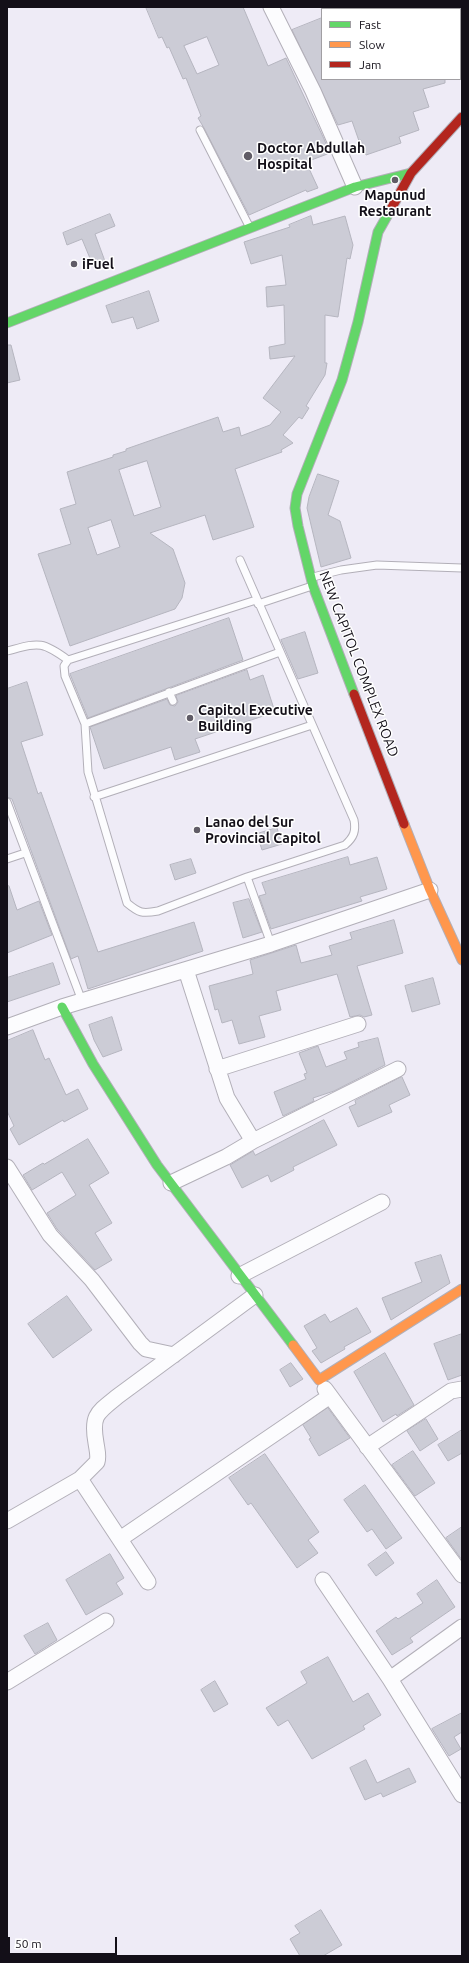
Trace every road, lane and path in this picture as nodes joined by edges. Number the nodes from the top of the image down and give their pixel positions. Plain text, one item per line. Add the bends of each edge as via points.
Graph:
1 (272, 7) edge
2 (462, 117) edge
3 (200, 130) dead end
4 (411, 173) junction
5 (355, 187) junction
6 (250, 227) junction
7 (7, 324) edge
8 (240, 560) dead end
9 (462, 568) edge
10 (312, 582) junction
11 (257, 602) junction
12 (7, 651) edge
13 (280, 652) junction
14 (68, 660) junction
15 (169, 692) junction
16 (172, 701) dead end
17 (85, 724) junction
18 (312, 725) junction
19 (192, 754) dead end
20 (195, 763) junction
21 (94, 797) junction
22 (7, 802) edge
23 (25, 853) junction
24 (7, 859) edge
25 (247, 877) junction
26 (430, 890) junction
27 (271, 944) junction
28 (462, 960) edge
29 (186, 970) junction
30 (82, 1002) junction
31 (62, 1007) junction
32 (358, 1024) dead end
33 (7, 1027) edge
34 (217, 1069) junction
35 (398, 1070) dead end
36 (253, 1141) junction
37 (7, 1167) edge
38 (171, 1183) junction
39 (382, 1202) dead end
40 (239, 1276) junction
41 (462, 1289) edge
42 (254, 1295) junction
43 (174, 1355) junction
44 (319, 1380) junction
45 (462, 1389) edge
46 (330, 1396) junction
47 (367, 1447) junction
48 (80, 1478) junction
49 (7, 1521) edge
50 (120, 1539) junction
51 (462, 1575) edge
52 (323, 1580) dead end
53 (148, 1582) dead end
54 (106, 1621) dead end
55 (462, 1627) edge
56 (390, 1679) junction
57 (7, 1682) edge
58 (462, 1794) edge

1 - 5 street
2 - 4 main road, NEW CAPITOL COMPLEX ROAD
3 - 6 lane
4 - 5 main road
4 - 10 main road, NEW CAPITOL COMPLEX ROAD via 378,232 342,380 297,494 295,508 298,526
5 - 6 main road
6 - 7 main road
8 - 11 lane
9 - 10 lane via 377,565 341,570
10 - 11 lane
10 - 26 main road, NEW CAPITOL COMPLEX ROAD
11 - 13 lane
11 - 14 lane
12 - 14 lane via 41,644
13 - 15 lane
13 - 18 lane
14 - 17 lane via 64,666 65,676
15 - 16 lane
15 - 17 lane
17 - 21 lane via 88,772
18 - 20 lane
18 - 25 lane via 354,820 355,830 352,839 345,845
19 - 20 lane
20 - 21 lane
21 - 25 lane via 127,903 135,910 144,914 158,911
22 - 23 lane
23 - 24 lane
23 - 30 lane
25 - 27 lane
26 - 27 street
26 - 28 main road, NEW CAPITOL COMPLEX ROAD
27 - 29 street
29 - 30 street
29 - 34 street
30 - 31 street
31 - 33 street
31 - 38 main road via 93,1064
32 - 34 street
34 - 36 street via 227,1098
35 - 36 street
36 - 38 street
37 - 43 street via 50,1235 92,1280 140,1343 146,1349
38 - 40 main road
39 - 40 street
40 - 42 main road
41 - 44 main road
42 - 43 street
42 - 44 main road
43 - 48 street via 101,1410 93,1427 97,1462
44 - 46 street
45 - 47 street via 451,1392
46 - 47 street
46 - 50 street
47 - 51 street
48 - 49 street
48 - 50 street
50 - 53 street
52 - 56 street
54 - 57 street
55 - 56 street
56 - 58 street

